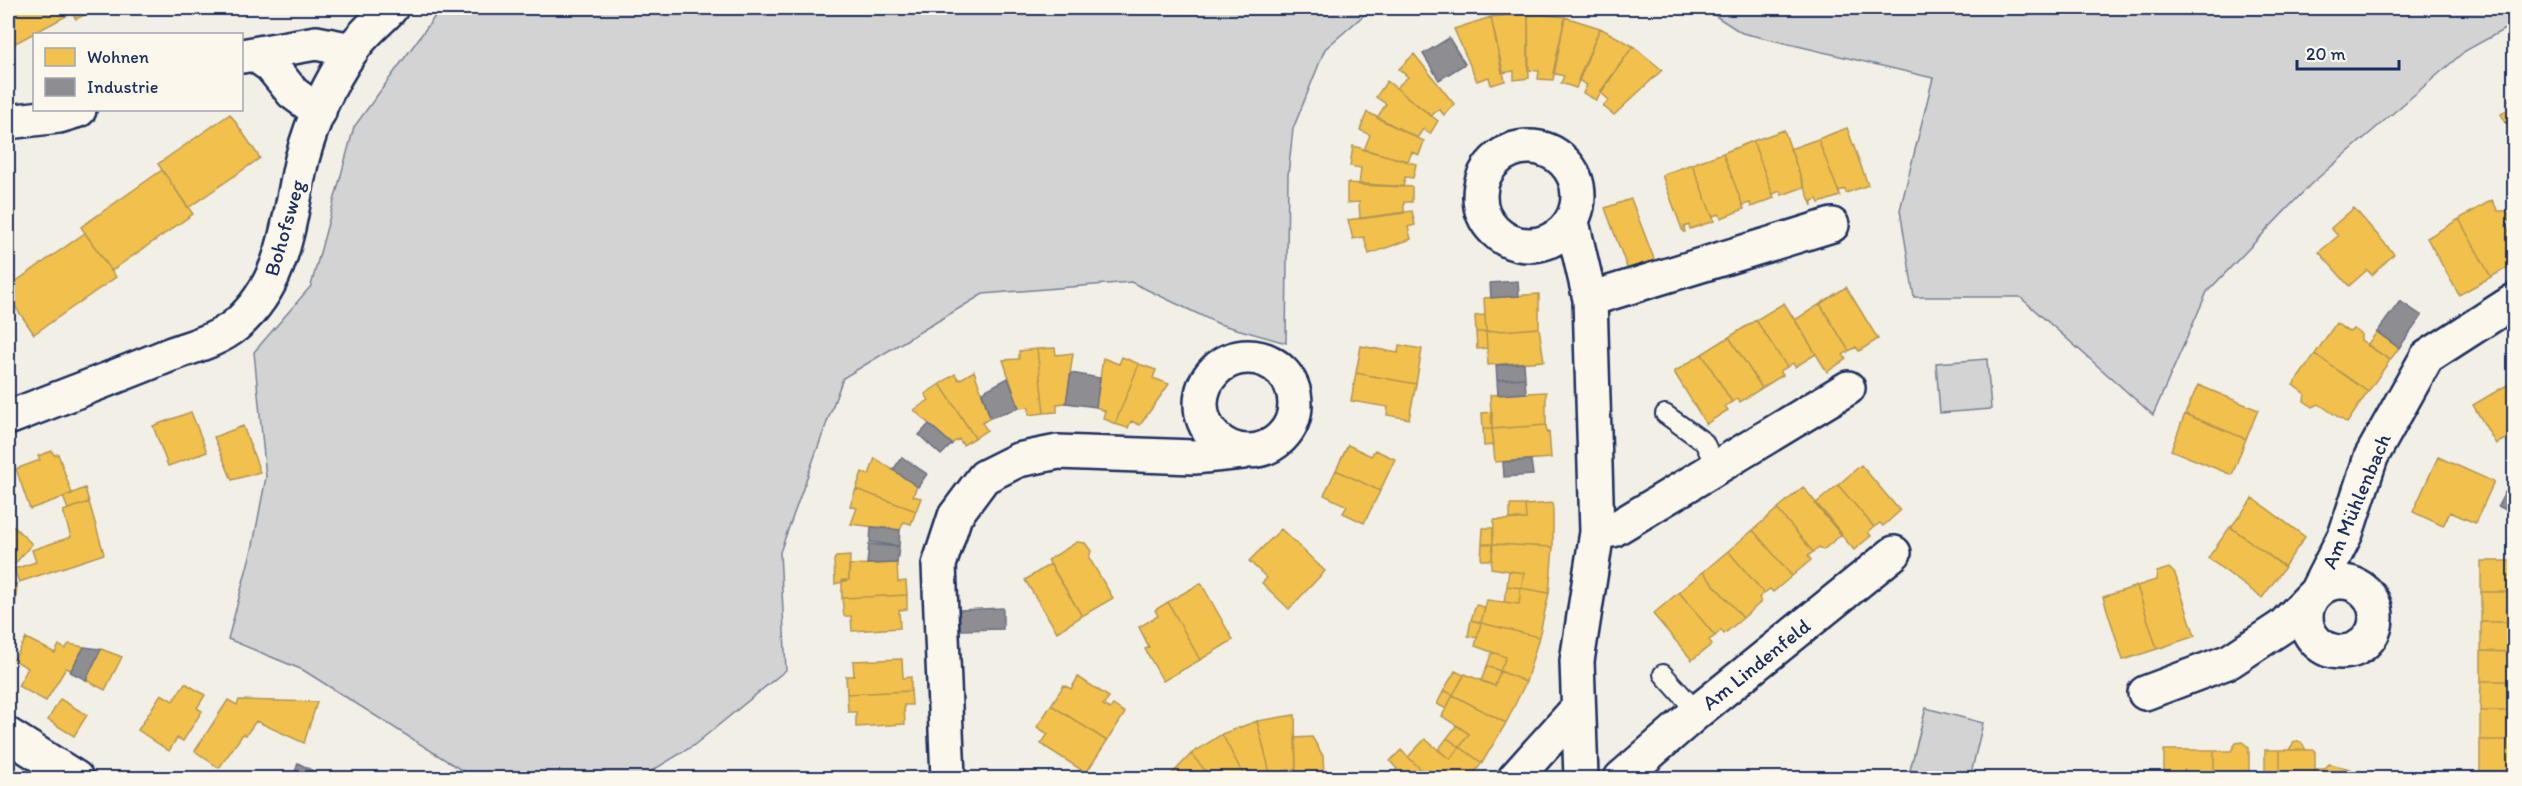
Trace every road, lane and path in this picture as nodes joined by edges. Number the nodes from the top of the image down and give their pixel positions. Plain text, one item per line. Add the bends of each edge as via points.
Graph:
1 (391, 8) edge
2 (352, 50) junction
3 (248, 55) edge
4 (75, 111) edge
5 (319, 112) junction
6 (8, 122) edge
7 (1572, 222) dead end
8 (1832, 225) dead end
9 (1590, 299) junction
10 (2514, 301) edge
11 (1848, 388) dead end
12 (1665, 414) dead end
13 (8, 418) edge
14 (1243, 452) dead end
15 (1717, 469) junction
16 (1597, 532) junction
17 (1894, 553) dead end
18 (1663, 674) dead end
19 (2145, 693) dead end
20 (1578, 708) junction
21 (1697, 712) junction
22 (8, 735) edge
23 (76, 778) edge
24 (948, 778) edge
25 (1515, 778) edge
26 (1581, 778) edge
27 (1621, 778) edge

1 - 2 street, Bohofsweg
2 - 3 street via 316,43
2 - 5 street, Bohofsweg
3 - 5 street via 271,66 293,93
4 - 6 street
5 - 13 street, Bohofsweg via 303,159 279,262 262,296 234,326
7 - 9 street
8 - 9 street
9 - 16 street
10 - 19 street, Am Mühlenbach via 2427,357 2371,456 2346,533 2316,592 2283,626 2230,661
11 - 15 street
12 - 15 lane via 1704,442
14 - 24 street via 1194,457 1058,452 1018,460 984,477 955,516 939,565
15 - 16 street via 1613,530
16 - 20 street via 1577,661
17 - 21 street, Am Lindenfeld
18 - 21 lane
20 - 25 street
20 - 26 street
21 - 27 street, Am Lindenfeld
22 - 23 street

